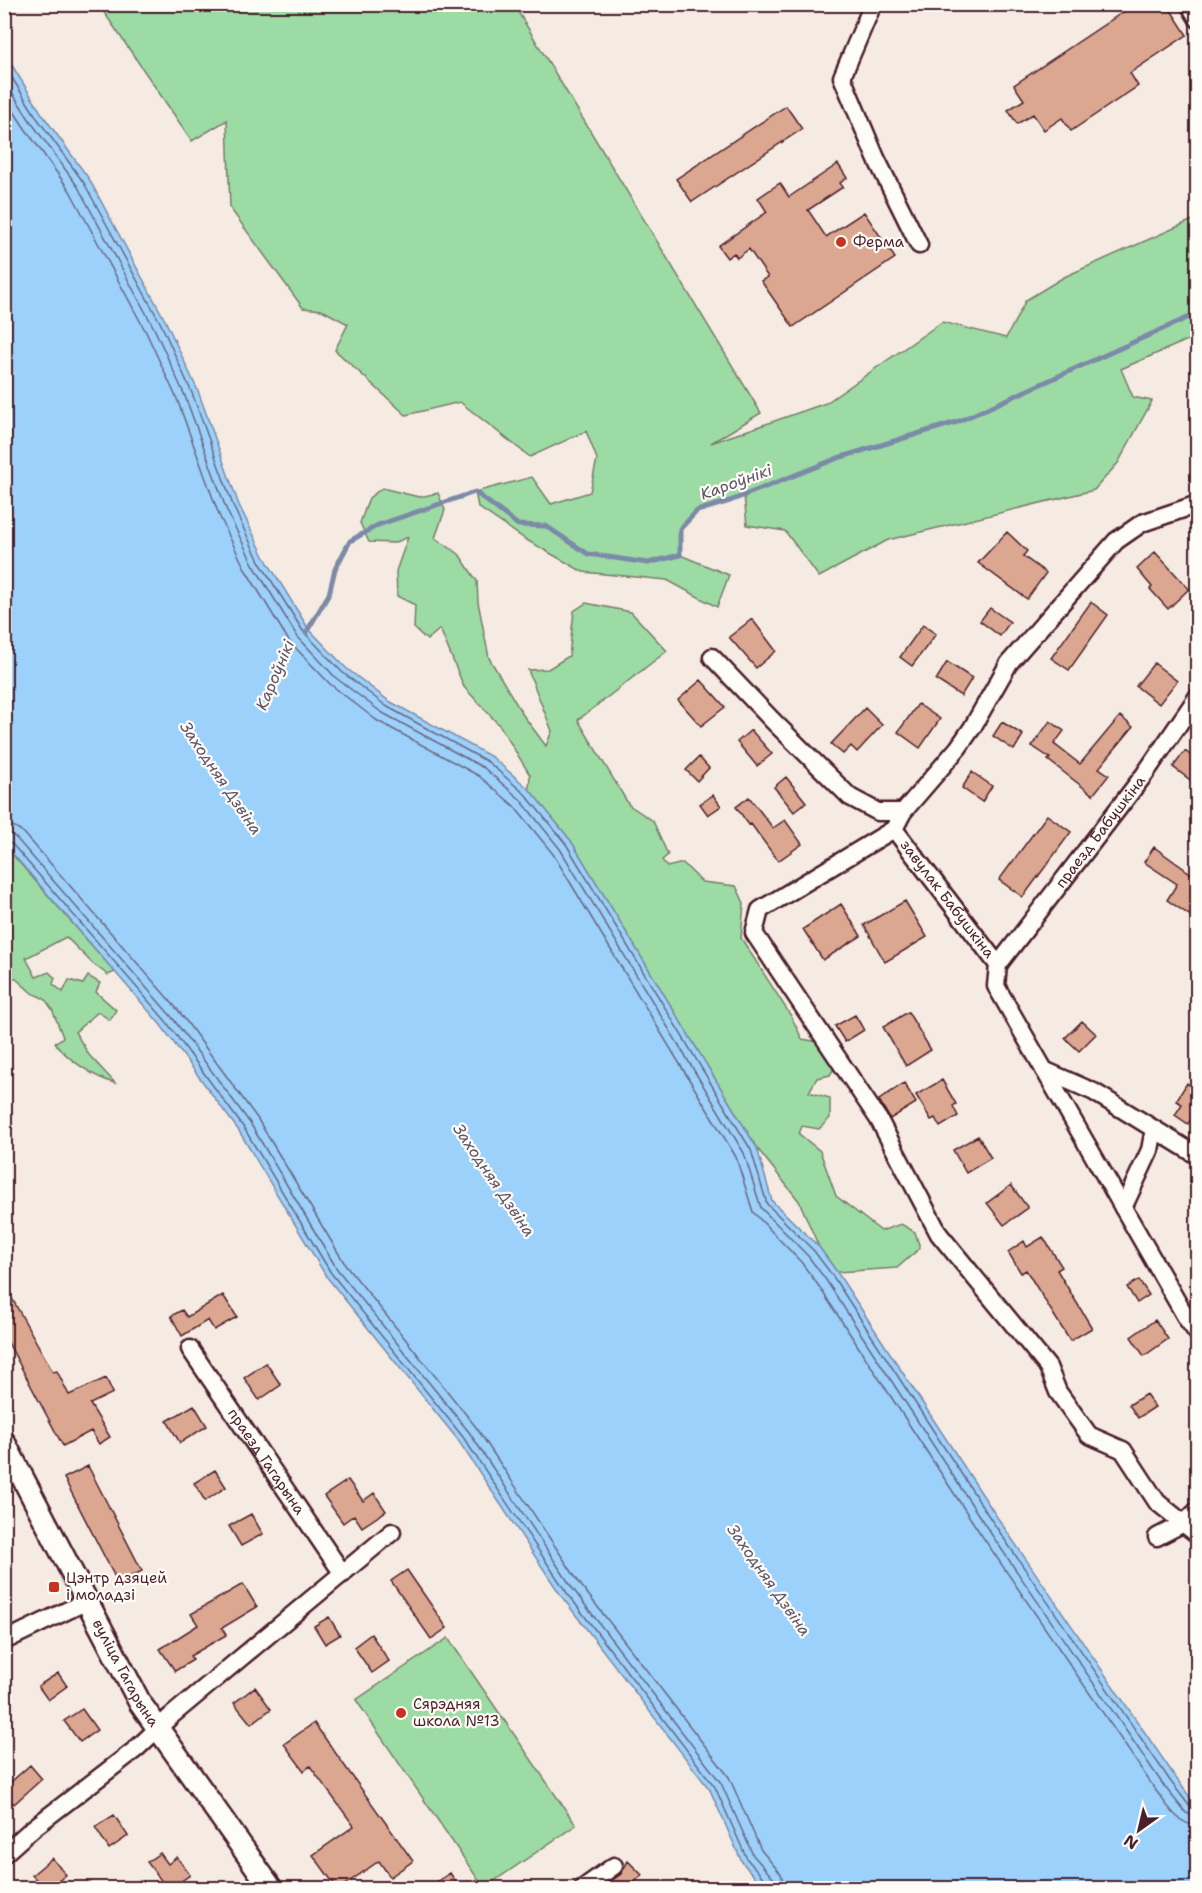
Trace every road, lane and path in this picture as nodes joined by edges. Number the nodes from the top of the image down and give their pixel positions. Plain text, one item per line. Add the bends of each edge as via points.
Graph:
1 (873, 4) edge
2 (1189, 4) edge
3 (1197, 19) edge
4 (919, 245) dead end
5 (1197, 504) edge
6 (712, 657) dead end
7 (1197, 696) edge
8 (903, 812) junction
9 (894, 829) junction
10 (998, 964) junction
11 (1044, 1070) junction
12 (1154, 1129) junction
13 (1197, 1156) edge
14 (1123, 1208) junction
15 (1197, 1334) edge
16 (190, 1349) dead end
17 (4, 1442) edge
18 (1197, 1510) edge
19 (1184, 1523) junction
20 (392, 1532) dead end
21 (1197, 1535) edge
22 (1157, 1537) dead end
23 (343, 1574) junction
24 (87, 1601) junction
25 (4, 1641) edge
26 (157, 1728) junction
27 (4, 1854) edge
28 (615, 1866) dead end
29 (267, 1887) edge
30 (584, 1888) edge

1 - 4 street via 842,77
2 - 3 street
5 - 8 street, завулак Бабушкіна via 1142,523 1116,541 1009,663 958,748
6 - 8 street via 850,797 878,812
7 - 10 street, праезд Бабушкіна via 1144,775
8 - 9 street, завулак Бабушкіна
9 - 10 street, завулак Бабушкіна
9 - 19 street via 760,910 754,933 879,1120 939,1234 1048,1367 1058,1392 1089,1435 1123,1450 1157,1502
10 - 11 street, завулак Бабушкіна via 996,986
11 - 12 street via 1094,1092
11 - 14 street, завулак Бабушкіна
12 - 13 street
12 - 14 street via 1150,1150
14 - 15 street, завулак Бабушкіна
16 - 23 street, праезд Гагарына
17 - 24 main road, вуліца Гагарына
18 - 19 street
19 - 21 street
19 - 22 street
20 - 23 street
23 - 26 street
24 - 25 street
24 - 26 main road, вуліца Гагарына
26 - 27 street
26 - 29 main road, вуліца Гагарына
28 - 30 street

